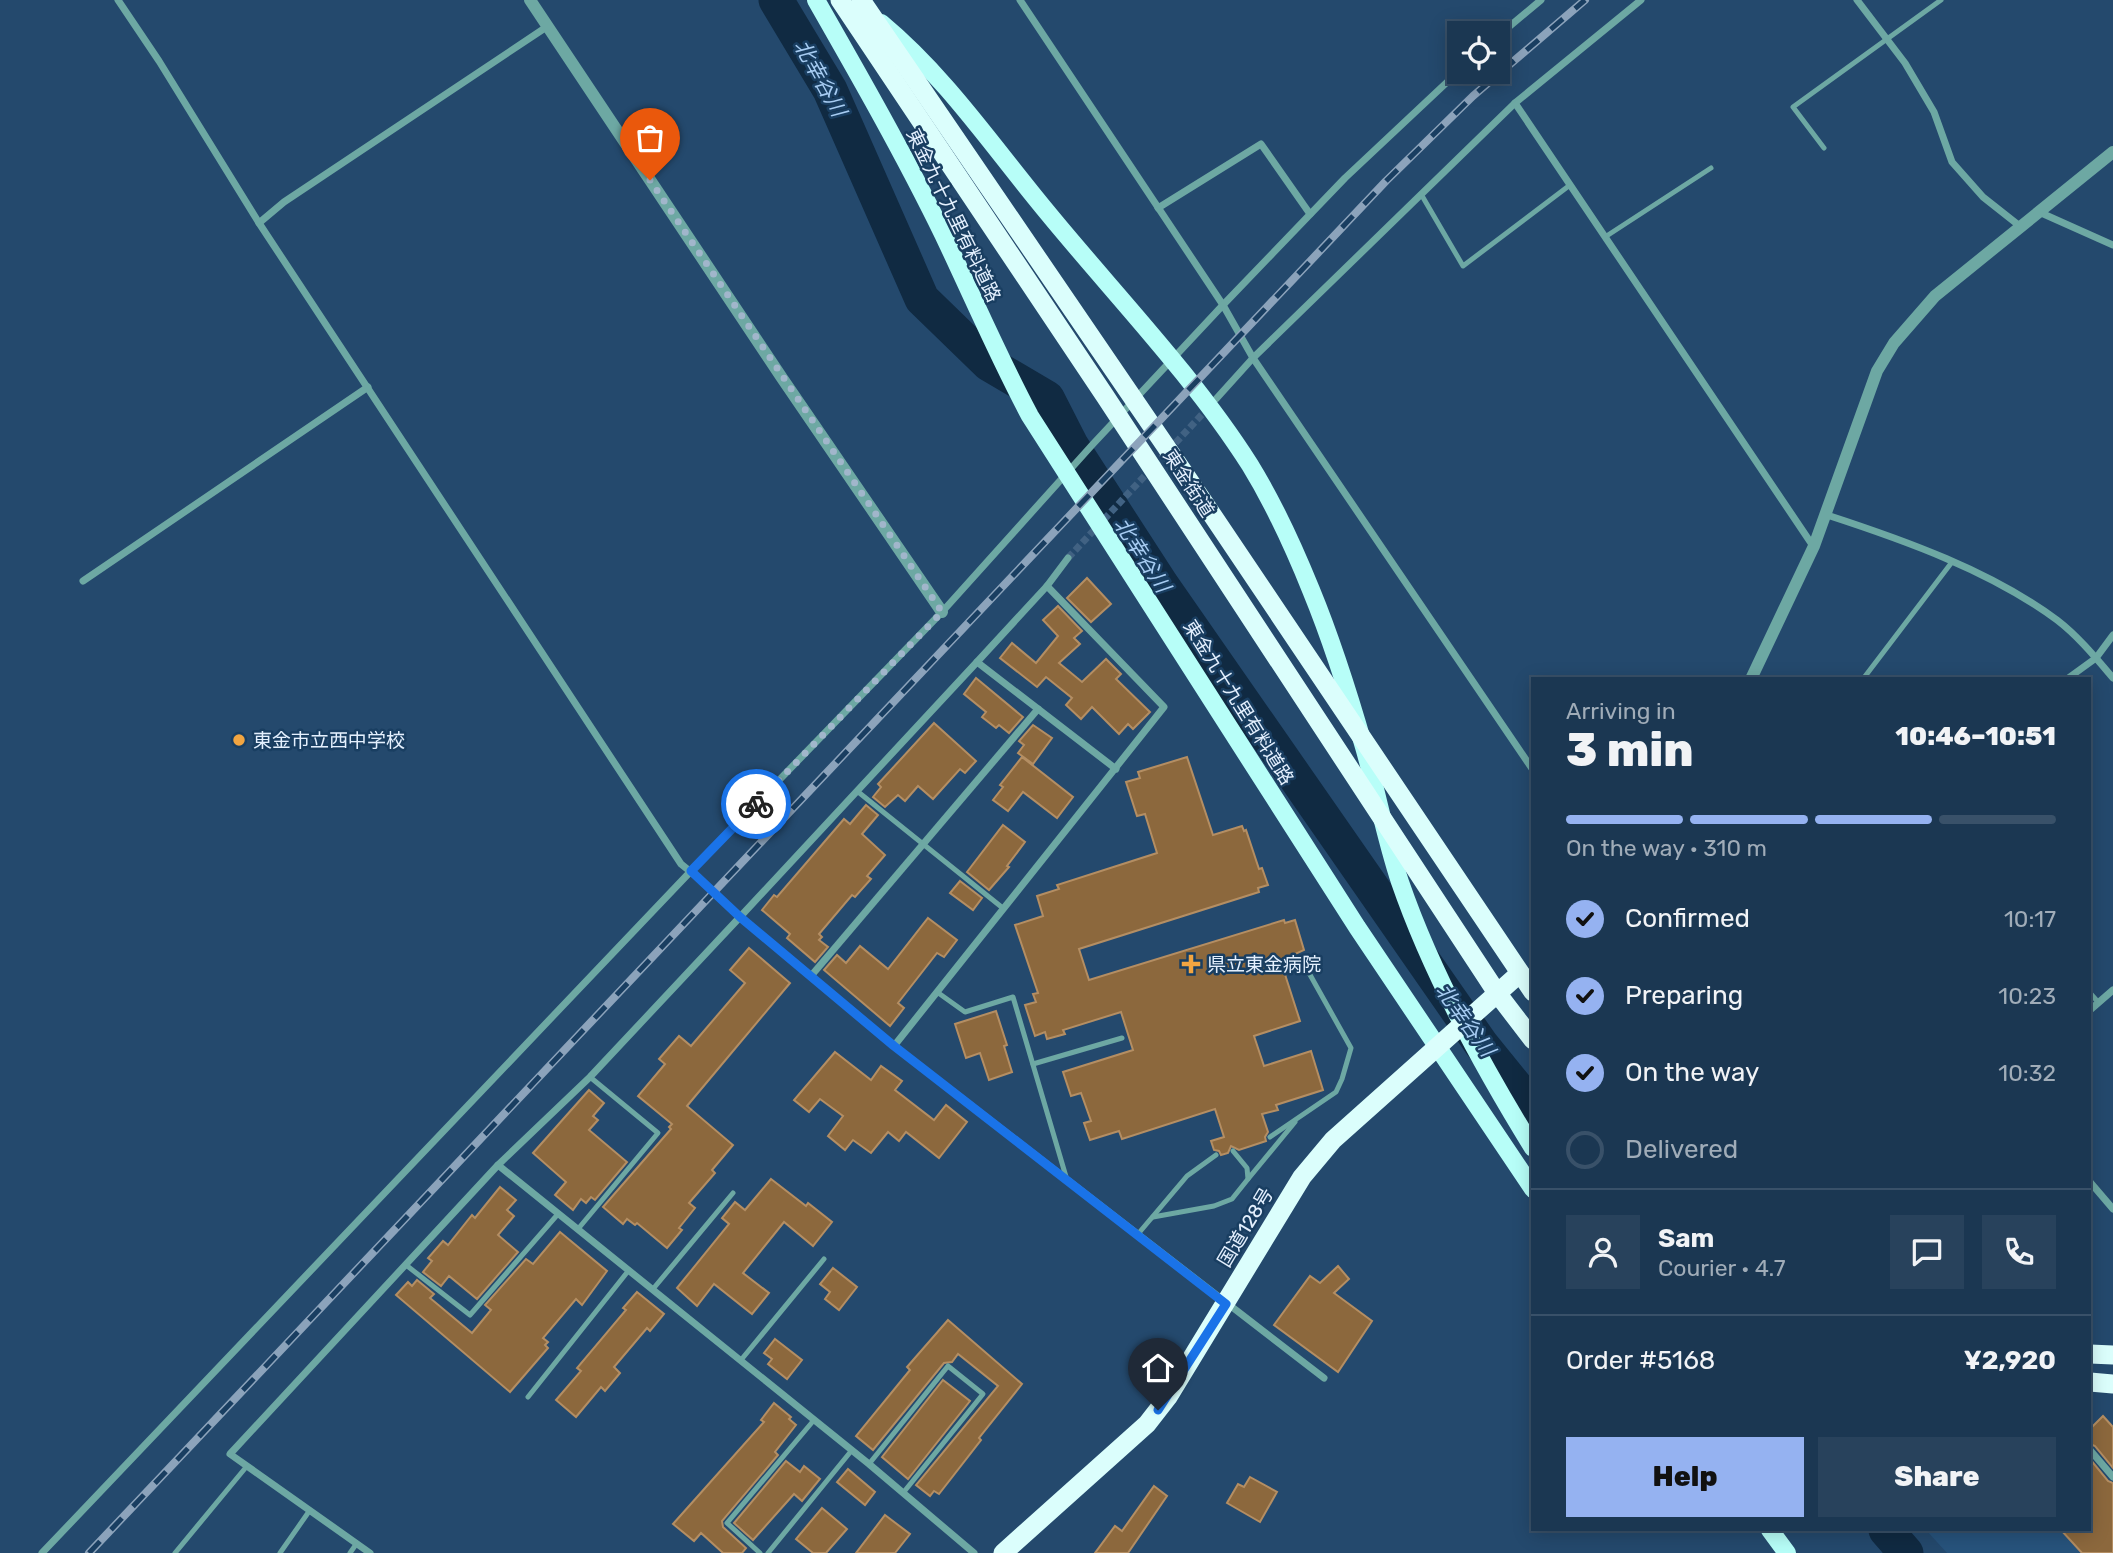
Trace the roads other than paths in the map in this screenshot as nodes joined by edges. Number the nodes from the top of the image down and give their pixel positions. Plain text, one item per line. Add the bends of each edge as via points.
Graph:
1 (118, 0) edge
2 (530, 0) edge
3 (816, 0) edge
4 (840, 0) edge
5 (1020, 0) edge
6 (1541, 0) edge
7 (1641, 0) edge
8 (1857, 0) edge
9 (1941, 0) edge
10 (867, 8) edge
11 (548, 26) junction
12 (1510, 26) edge
13 (1886, 39) junction
14 (1447, 82) edge
15 (1515, 103) junction
16 (1824, 148) dead end
17 (2113, 152) edge
18 (1711, 168) dead end
19 (1570, 186) junction
20 (1421, 194) junction
21 (1158, 208) junction
22 (2039, 212) junction
23 (1310, 214) junction
24 (259, 223) junction
25 (2021, 227) junction
26 (1605, 237) junction
27 (2113, 245) edge
28 (1223, 305) junction
29 (1253, 358) junction
30 (368, 387) junction
31 (1216, 398) tunnel mouth
32 (1827, 515) junction
33 (1814, 546) junction
34 (1069, 558) tunnel mouth
35 (1952, 562) junction
36 (83, 581) dead end
37 (1047, 586) junction
38 (942, 612) junction
39 (2113, 635) edge
40 (2096, 658) junction
41 (978, 662) junction
42 (1752, 677) edge
43 (1865, 677) edge
44 (2070, 677) edge
45 (2113, 678) edge
46 (1038, 709) junction
47 (1531, 767) edge
48 (1116, 769) junction
49 (857, 791) junction
50 (923, 844) junction
51 (691, 871) junction
52 (1004, 909) junction
53 (740, 917) junction
54 (1304, 964) dead end
55 (1526, 968) edge
56 (811, 976) junction
57 (1531, 985) edge
58 (2113, 990) edge
59 (937, 992) junction
60 (1497, 993) junction
61 (2091, 994) edge
62 (2098, 1002) junction
63 (2091, 1009) edge
64 (1531, 1037) edge
65 (1122, 1038) dead end
66 (894, 1046) junction
67 (1033, 1064) junction
68 (590, 1077) junction
69 (1299, 1117) junction
70 (1270, 1137) dead end
71 (1531, 1145) edge
72 (1233, 1151) dead end
73 (1216, 1155) dead end
74 (498, 1165) junction
75 (1248, 1179) junction
76 (1068, 1180) junction
77 (2091, 1183) edge
78 (1531, 1186) edge
79 (733, 1194) dead end
80 (2113, 1209) edge
81 (558, 1214) junction
82 (1153, 1217) junction
83 (578, 1229) junction
84 (1138, 1234) junction
85 (824, 1259) dead end
86 (407, 1265) junction
87 (629, 1270) junction
88 (653, 1289) junction
89 (1226, 1304) junction
90 (2091, 1354) edge
91 (2113, 1355) edge
92 (741, 1360) junction
93 (1324, 1378) dead end
94 (2091, 1382) edge
95 (2113, 1384) edge
96 (528, 1397) dead end
97 (814, 1420) junction
98 (852, 1450) junction
99 (2091, 1451) edge
100 (869, 1464) junction
101 (247, 1466) junction
102 (2113, 1477) edge
103 (903, 1493) junction
104 (310, 1510) junction
105 (1771, 1531) edge
106 (357, 1543) junction
107 (42, 1553) edge
108 (175, 1553) edge
109 (280, 1553) edge
110 (350, 1553) edge
111 (370, 1553) edge
112 (760, 1553) edge
113 (768, 1553) edge
114 (974, 1553) edge
115 (1003, 1553) edge
116 (1787, 1553) edge

1 - 24 street
2 - 11 street
3 - 78 main road, 東金九十九里有料道路 via 904,155 1030,416 1350,915
4 - 60 highway, 東金街道
5 - 21 street
6 - 12 street
7 - 15 street
8 - 13 street
9 - 13 lane
10 - 55 highway, 東金街道
10 - 71 main road via 913,50 974,120 1158,342 1251,467 1312,592 1364,748 1401,884 1442,984
11 - 24 street
11 - 38 street
13 - 16 lane via 1793,107
13 - 25 street via 1934,112 1952,162 1983,197
14 - 23 street
15 - 19 street
15 - 20 street
17 - 22 street
18 - 26 lane
19 - 20 lane via 1462,267
19 - 26 street
20 - 29 street
21 - 23 street via 1261,144
21 - 28 street
22 - 25 street
22 - 27 street
23 - 28 street
24 - 30 street
25 - 32 street via 1935,296 1894,343 1877,371
26 - 33 street
28 - 29 street
28 - 38 street
29 - 31 street
29 - 47 street
30 - 36 street
30 - 51 street via 670,848
32 - 33 street
32 - 35 street
33 - 42 street
34 - 37 street
35 - 40 street via 1998,583 2057,621
35 - 43 lane
37 - 41 street
37 - 48 street via 1164,707
38 - 51 street
39 - 40 street
40 - 44 street
40 - 45 street
41 - 46 street
41 - 49 street
46 - 48 street
46 - 50 street
48 - 52 street
49 - 50 lane
49 - 53 street
50 - 52 lane
50 - 56 street
51 - 53 street
51 - 107 street
52 - 59 street
53 - 56 street
53 - 68 street
54 - 69 lane via 1351,1048 1336,1092
55 - 57 highway, 東金街道
55 - 60 highway, 国道128号
56 - 66 street
58 - 62 street
59 - 66 street
59 - 67 lane via 965,1012 1013,997
60 - 64 highway, 東金街道
60 - 89 highway, 国道128号 via 1333,1140 1302,1177
61 - 62 lane
62 - 63 street
65 - 67 lane
66 - 76 street
67 - 76 lane
68 - 74 street
68 - 83 lane via 658,1133
69 - 70 lane
69 - 75 lane
72 - 75 lane via 1247,1168
73 - 82 lane via 1187,1176
74 - 81 street
74 - 86 street
75 - 82 lane via 1232,1199
76 - 84 street
77 - 80 street
79 - 88 lane
81 - 83 street
81 - 86 lane via 470,1315
82 - 84 lane
83 - 87 street
84 - 89 street
85 - 92 lane
86 - 101 street via 230,1454
87 - 88 street
87 - 96 lane
88 - 92 street
89 - 93 street
89 - 115 highway, 国道128号 via 1147,1424
90 - 91 highway
92 - 97 street
94 - 95 highway
97 - 98 street
97 - 112 lane via 727,1523
98 - 100 street
98 - 113 lane
99 - 102 street
100 - 103 street
100 - 103 lane via 948,1366 983,1394
101 - 104 street
101 - 108 lane
103 - 114 street
104 - 106 street
104 - 109 lane
105 - 116 main road
106 - 110 lane
106 - 111 street

